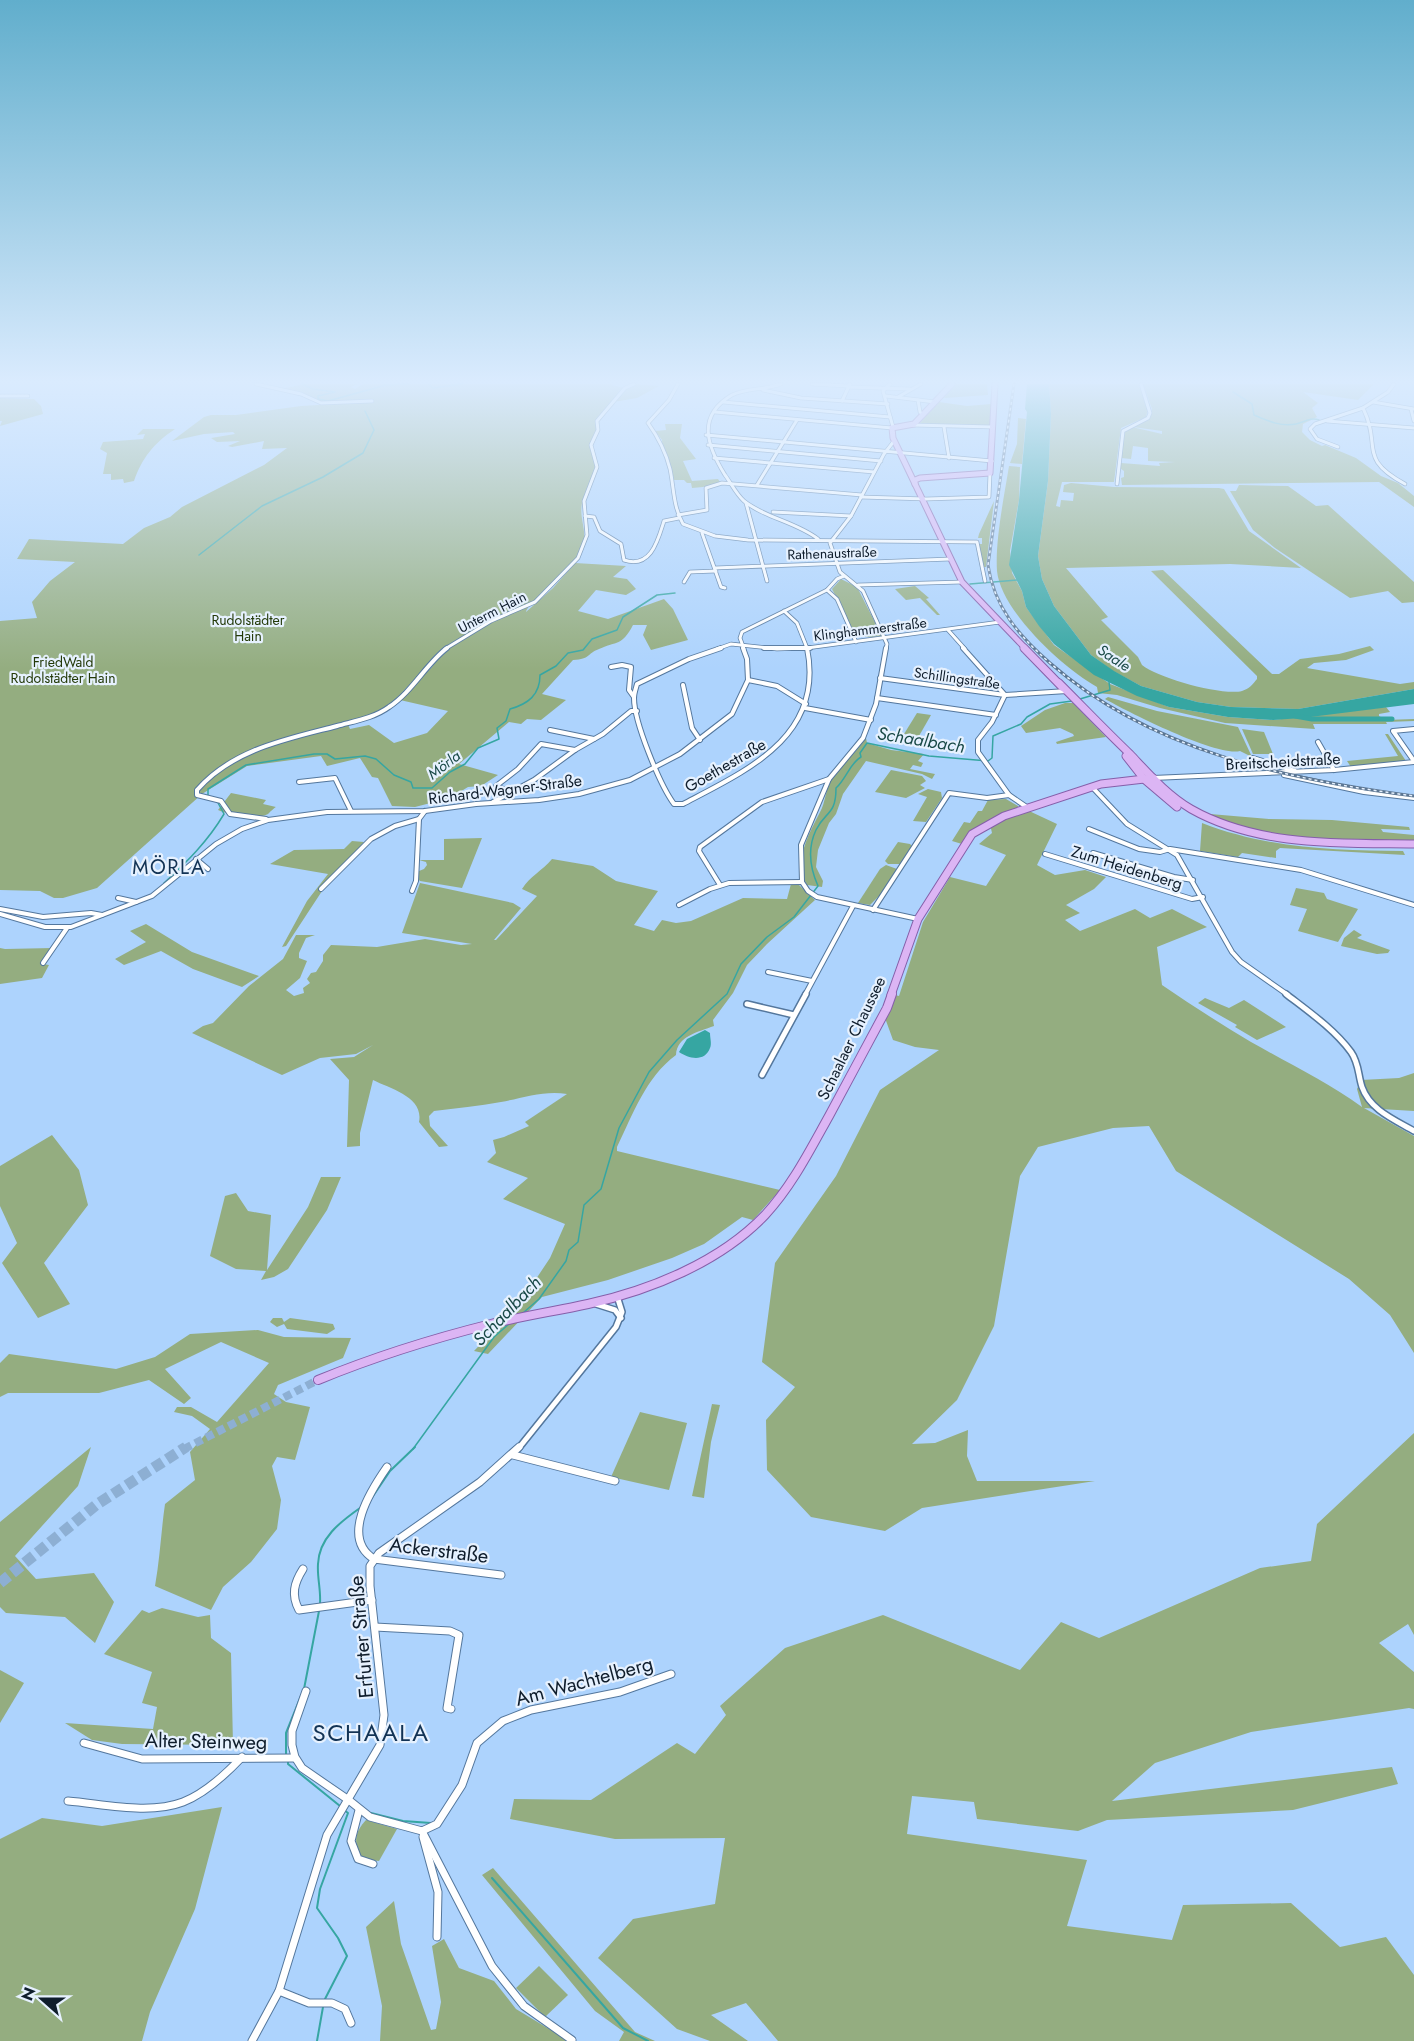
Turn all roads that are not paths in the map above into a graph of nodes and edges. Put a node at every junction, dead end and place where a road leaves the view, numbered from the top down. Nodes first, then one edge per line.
1 (592, 479) edge
2 (671, 479) edge
3 (728, 479) edge
4 (761, 479) edge
5 (870, 479) edge
6 (913, 479) edge
7 (918, 479) edge
8 (990, 479) edge
9 (1118, 479) edge
10 (1396, 479) edge
11 (730, 482) junction
12 (915, 484) junction
13 (1117, 484) dead end
14 (1405, 484) dead end
15 (757, 485) junction
16 (862, 496) junction
17 (922, 499) junction
18 (746, 503) junction
19 (767, 512) junction
20 (585, 516) junction
21 (678, 516) junction
22 (852, 516) junction
23 (702, 533) junction
24 (712, 537) junction
25 (705, 539) junction
26 (818, 539) junction
27 (756, 540) junction
28 (833, 540) junction
29 (942, 541) junction
30 (950, 559) junction
31 (836, 563) junction
32 (763, 566) junction
33 (715, 569) junction
34 (844, 576) junction
35 (767, 581) dead end
36 (985, 581) dead end
37 (684, 582) dead end
38 (962, 582) junction
39 (858, 585) junction
40 (725, 588) dead end
41 (827, 590) junction
42 (784, 611) junction
43 (1000, 622) junction
44 (948, 630) junction
45 (741, 634) junction
46 (885, 638) junction
47 (856, 642) junction
48 (742, 644) junction
49 (728, 645) junction
50 (807, 648) junction
51 (611, 667) dead end
52 (880, 678) junction
53 (748, 680) junction
54 (684, 686) dead end
55 (1067, 691) junction
56 (1005, 695) junction
57 (634, 697) junction
58 (877, 698) junction
59 (805, 706) junction
60 (637, 711) junction
61 (996, 715) junction
62 (871, 720) junction
63 (1414, 729) edge
64 (550, 730) dead end
65 (595, 739) junction
66 (700, 740) junction
67 (1318, 742) dead end
68 (1119, 745) junction
69 (575, 750) junction
70 (1253, 758) dead end
71 (1414, 762) edge
72 (656, 768) junction
73 (1334, 770) junction
74 (1300, 772) junction
75 (1278, 774) junction
76 (1153, 778) junction
77 (829, 779) junction
78 (1144, 779) junction
79 (299, 782) dead end
80 (1092, 787) junction
81 (512, 793) junction
82 (1010, 795) junction
83 (1414, 798) edge
84 (491, 803) junction
85 (1028, 808) junction
86 (351, 811) junction
87 (425, 811) junction
88 (419, 819) junction
89 (268, 820) junction
90 (1089, 829) dead end
91 (1414, 846) edge
92 (1170, 849) junction
93 (1094, 853) dead end
94 (1045, 854) dead end
95 (196, 860) junction
96 (208, 868) dead end
97 (1193, 879) junction
98 (802, 882) junction
99 (720, 885) junction
100 (321, 889) dead end
101 (412, 891) dead end
102 (1203, 897) junction
103 (118, 898) dead end
104 (137, 902) junction
105 (679, 905) dead end
106 (1414, 905) edge
107 (853, 906) junction
108 (0, 909) edge
109 (873, 910) junction
110 (24, 913) junction
111 (82, 913) junction
112 (0, 914) edge
113 (102, 915) junction
114 (918, 919) junction
115 (19, 920) junction
116 (83, 922) junction
117 (67, 928) junction
118 (43, 963) dead end
119 (768, 972) dead end
120 (812, 981) junction
121 (747, 1004) dead end
122 (794, 1014) junction
123 (762, 1075) dead end
124 (1414, 1131) edge
125 (617, 1296) junction
126 (591, 1303) junction
127 (621, 1318) junction
128 (318, 1380) tunnel mouth
129 (513, 1455) junction
130 (387, 1467) dead end
131 (615, 1480) dead end
132 (374, 1559) junction
133 (303, 1569) dead end
134 (501, 1575) dead end
135 (372, 1600) junction
136 (375, 1627) junction
137 (671, 1674) dead end
138 (306, 1691) dead end
139 (451, 1709) dead end
140 (84, 1743) dead end
141 (242, 1757) junction
142 (292, 1758) junction
143 (68, 1801) dead end
144 (345, 1801) junction
145 (359, 1810) junction
146 (422, 1831) junction
147 (373, 1864) dead end
148 (437, 1937) dead end
149 (279, 1991) junction
150 (351, 2023) dead end
151 (572, 2040) edge
152 (252, 2041) edge

1 - 20 street, Unterm Hain
2 - 21 street
3 - 11 street
4 - 15 street
5 - 16 street
6 - 12 main road
7 - 12 main road
8 - 17 street
9 - 13 street
10 - 14 street
11 - 15 street
11 - 18 street
11 - 21 street
12 - 17 main road
15 - 16 street
16 - 17 street
16 - 22 street
17 - 29 main road
18 - 19 street
18 - 27 street
19 - 22 street
19 - 26 street
20 - 21 street
20 - 89 street, Unterm Hain
21 - 23 street
22 - 28 street
23 - 24 street
23 - 25 street
24 - 25 street
24 - 27 street
25 - 33 street
26 - 27 street
26 - 28 street
27 - 32 street
28 - 29 street
28 - 31 street
29 - 30 main road
29 - 36 street
30 - 31 street, Rathenaustraße
30 - 38 main road
31 - 32 street, Rathenaustraße
31 - 34 street
32 - 33 street, Rathenaustraße
32 - 35 street
33 - 37 street, Rathenaustraße
33 - 40 street
34 - 39 street
34 - 41 street
38 - 39 street
38 - 43 main road
39 - 46 street
41 - 42 street
41 - 47 street
42 - 45 street
42 - 50 street, Goethestraße
43 - 44 street, Klinghammerstraße
43 - 55 main road
44 - 46 street, Klinghammerstraße
44 - 56 street
45 - 48 street
45 - 49 street
46 - 47 street, Klinghammerstraße
46 - 52 street
47 - 50 street, Klinghammerstraße
48 - 49 street, Klinghammerstraße
48 - 50 street, Klinghammerstraße
48 - 53 street
49 - 57 street
50 - 59 street, Goethestraße
51 - 57 street
52 - 56 street, Schillingstraße
52 - 58 street
53 - 59 street
53 - 66 street, Richard-Wagner-Straße
54 - 66 street
55 - 56 street, Schillingstraße
55 - 68 main road
56 - 61 street
57 - 60 street
58 - 61 street
58 - 62 street
59 - 62 street
59 - 72 street, Goethestraße
60 - 65 street
60 - 72 street
61 - 82 street
62 - 77 street
63 - 71 street
64 - 65 street
65 - 69 street
66 - 72 street, Richard-Wagner-Straße
67 - 73 street
68 - 76 main road
68 - 78 main road
69 - 81 street
69 - 81 street
70 - 74 street
71 - 73 street, Breitscheidstraße
72 - 84 street, Richard-Wagner-Straße
73 - 74 street, Breitscheidstraße
74 - 75 street, Breitscheidstraße
75 - 76 street, Breitscheidstraße
75 - 83 street
76 - 78 main road, Schaalaer Chaussee
76 - 91 main road
77 - 98 street
77 - 99 street
78 - 80 main road, Schaalaer Chaussee
78 - 91 main road
79 - 86 street
80 - 85 main road, Schaalaer Chaussee
80 - 92 street
81 - 84 street
82 - 85 street
82 - 109 street
84 - 87 street, Richard-Wagner-Straße
85 - 114 main road, Schaalaer Chaussee
86 - 87 street, Richard-Wagner-Straße
86 - 89 street
87 - 88 street
88 - 100 street
88 - 101 street
89 - 95 street
90 - 92 street, Zum Heidenberg
92 - 97 street
92 - 106 street
93 - 97 street, Zum Heidenberg
94 - 102 street, Zum Heidenberg
95 - 96 street
95 - 104 street
97 - 102 street
98 - 99 street
98 - 107 street
99 - 105 street
102 - 124 street
103 - 104 street
104 - 113 street
107 - 109 street
107 - 120 street
108 - 110 street
109 - 114 street
110 - 111 street
110 - 115 street
111 - 113 street
111 - 116 street
112 - 115 street
113 - 116 street
114 - 125 main road, Schaalaer Chaussee
115 - 117 street
116 - 117 street
117 - 118 street
119 - 120 street
120 - 122 street
121 - 122 street
122 - 123 street
125 - 126 main road, Schaalaer Chaussee
125 - 127 street
126 - 127 street
126 - 128 main road, Schaalaer Chaussee
127 - 129 street, Erfurter Straße
129 - 131 street
129 - 132 street, Erfurter Straße
130 - 132 street
132 - 134 street, Ackerstraße
132 - 135 street, Erfurter Straße
133 - 135 street
135 - 136 street, Erfurter Straße
136 - 139 street
136 - 144 street, Erfurter Straße
137 - 146 street, Am Wachtelberg
138 - 142 street
140 - 141 street, Alter Steinweg
141 - 142 street, Alter Steinweg
141 - 143 street
142 - 144 street
144 - 145 street
144 - 149 street, Erfurter Straße
145 - 146 street
145 - 147 street
146 - 148 street
146 - 151 street
149 - 150 street
149 - 152 street, Erfurter Straße

